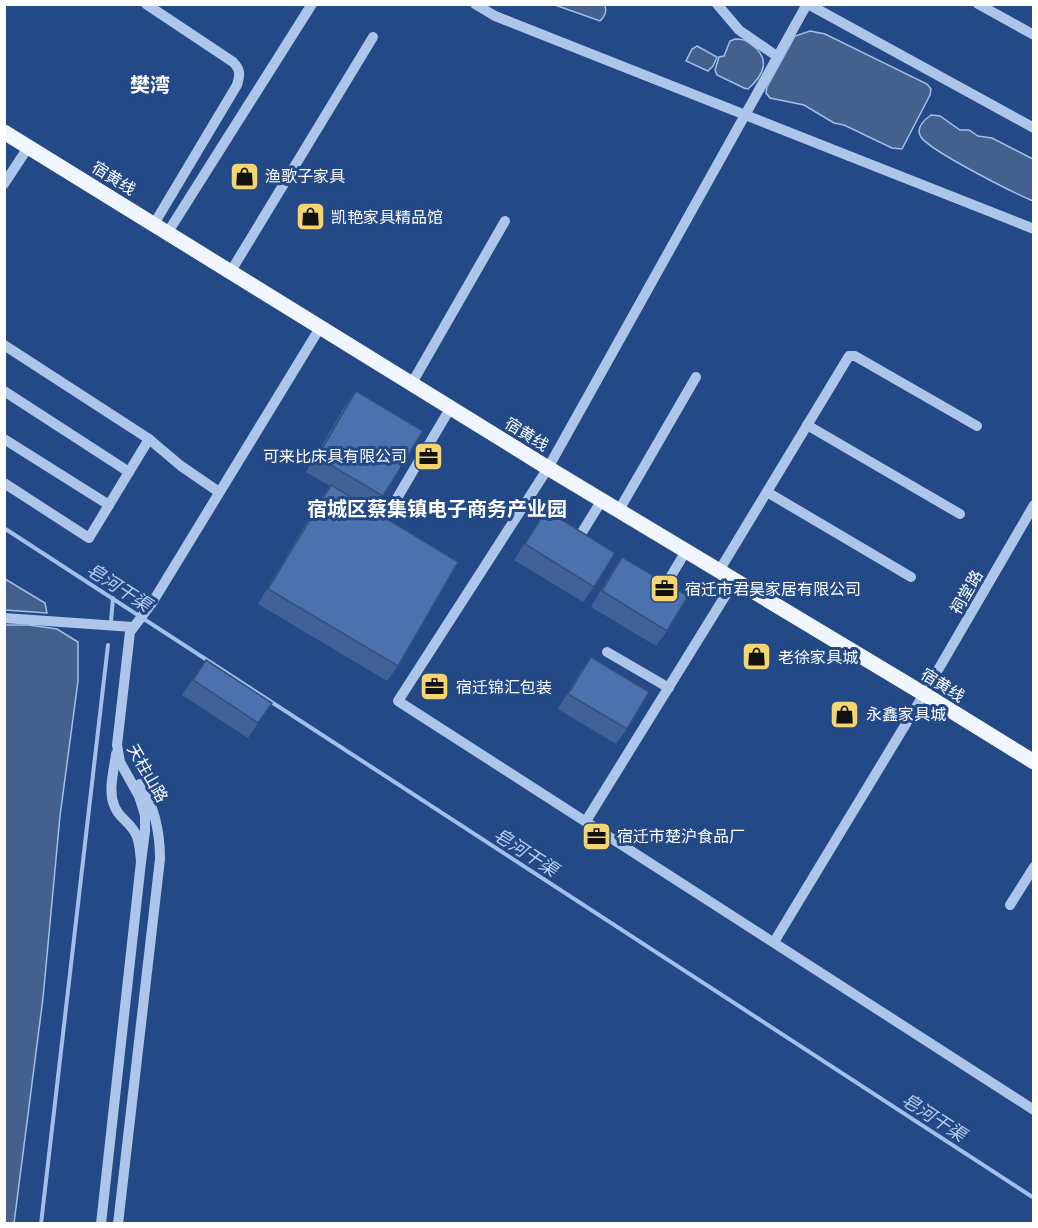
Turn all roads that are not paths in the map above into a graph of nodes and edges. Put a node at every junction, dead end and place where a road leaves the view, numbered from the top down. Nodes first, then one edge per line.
1 (146, 4) edge
2 (312, 4) edge
3 (475, 4) edge
4 (717, 4) edge
5 (807, 4) edge
6 (978, 4) edge
7 (1034, 35) edge
8 (373, 37) dead end
9 (778, 57) junction
10 (746, 115) junction
11 (1034, 128) edge
12 (4, 132) edge
13 (28, 146) junction
14 (4, 184) edge
15 (505, 220) dead end
16 (154, 224) junction
17 (1034, 229) edge
18 (168, 232) junction
19 (231, 271) junction
20 (321, 326) junction
21 (4, 345) edge
22 (696, 377) dead end
23 (412, 383) junction
24 (4, 391) edge
25 (451, 407) junction
26 (807, 425) junction
27 (977, 426) dead end
28 (4, 439) edge
29 (149, 439) junction
30 (548, 468) junction
31 (129, 472) junction
32 (4, 483) edge
33 (219, 492) junction
34 (767, 492) junction
35 (602, 500) junction
36 (109, 504) junction
37 (1034, 505) edge
38 (619, 510) junction
39 (960, 514) dead end
40 (384, 520) edge
41 (581, 534) edge
42 (686, 551) junction
43 (719, 571) junction
44 (911, 577) dead end
45 (735, 580) junction
46 (668, 581) edge
47 (4, 618) edge
48 (134, 625) junction
49 (608, 652) dead end
50 (669, 688) junction
51 (924, 694) junction
52 (117, 745) junction
53 (1034, 762) edge
54 (586, 821) junction
55 (141, 862) junction
56 (1034, 867) edge
57 (1010, 905) dead end
58 (774, 942) junction
59 (1034, 1110) edge
60 (101, 1224) edge
61 (118, 1224) edge

1 - 16 street
2 - 18 street
3 - 10 street
4 - 9 street
5 - 9 street
5 - 11 street
6 - 7 street
8 - 19 street
9 - 10 street
10 - 17 street
10 - 30 street
12 - 13 main road, 宿黄线
13 - 14 street
13 - 16 main road, 宿黄线
15 - 23 street
16 - 18 main road, 宿黄线
18 - 19 main road, 宿黄线
19 - 20 main road, 宿黄线
20 - 23 main road, 宿黄线
20 - 33 street
21 - 29 street
22 - 38 street
23 - 25 main road, 宿黄线
24 - 31 street
25 - 30 main road, 宿黄线
25 - 40 street
26 - 27 street
26 - 34 street
26 - 39 street
28 - 36 street
29 - 31 street
29 - 33 street
30 - 35 main road, 宿黄线
30 - 54 street
31 - 36 street
32 - 36 street
33 - 48 street
34 - 43 street
34 - 44 street
35 - 38 main road, 宿黄线
35 - 41 street
37 - 51 street, 祠堂路
38 - 42 main road, 宿黄线
42 - 43 main road, 宿黄线
42 - 46 street
43 - 45 main road, 宿黄线
45 - 50 street
45 - 51 main road, 宿黄线
47 - 48 street
48 - 52 street
49 - 50 street
50 - 54 street
51 - 53 main road, 宿黄线
51 - 58 street, 祠堂路
52 - 55 street
52 - 55 street, 天柱山路
52 - 61 street, 天柱山路
54 - 58 street
55 - 60 street, 天柱山路
56 - 57 street
58 - 59 street

